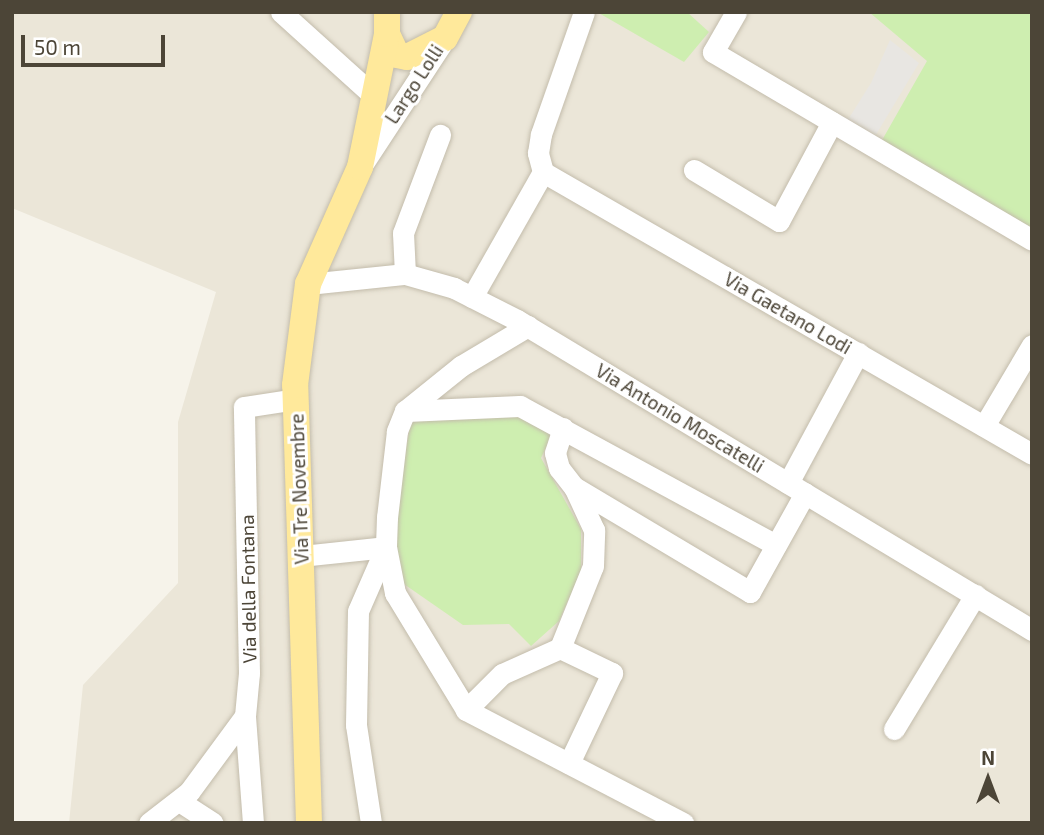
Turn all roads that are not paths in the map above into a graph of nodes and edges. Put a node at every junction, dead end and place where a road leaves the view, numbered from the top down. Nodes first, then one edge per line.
1 (281, 12) edge
2 (459, 12) edge
3 (584, 12) edge
4 (736, 12) edge
5 (387, 23) edge
6 (445, 38) junction
7 (374, 97) junction
8 (832, 122) junction
9 (440, 135) dead end
10 (360, 167) junction
11 (694, 170) dead end
12 (543, 172) junction
13 (1032, 240) edge
14 (405, 274) junction
15 (308, 284) junction
16 (472, 297) junction
17 (528, 327) junction
18 (1032, 345) edge
19 (858, 353) junction
20 (296, 399) junction
21 (405, 411) junction
22 (984, 426) junction
23 (563, 428) junction
24 (1032, 454) edge
25 (574, 487) junction
26 (796, 488) junction
27 (776, 545) junction
28 (386, 547) junction
29 (301, 556) junction
30 (975, 596) junction
31 (1032, 630) edge
32 (560, 648) junction
33 (466, 710) junction
34 (245, 716) junction
35 (894, 729) dead end
36 (569, 763) junction
37 (178, 801) junction
38 (149, 823) edge
39 (213, 823) edge
40 (253, 823) edge
41 (309, 823) edge
42 (371, 823) edge
43 (683, 823) edge

1 - 7 street
2 - 6 main road
3 - 12 street
4 - 8 street
5 - 6 main road, Largo Lolli
5 - 7 main road, Largo Lolli
6 - 10 street, Largo Lolli
7 - 10 main road, Largo Lolli
8 - 11 street
8 - 13 street
9 - 14 street
10 - 15 main road, Via Tre Novembre
12 - 16 street
12 - 19 street, Via Gaetano Lodi
14 - 15 street, Via Antonio Moscatelli
14 - 16 street, Via Antonio Moscatelli
15 - 20 main road, Via Tre Novembre
16 - 17 street, Via Antonio Moscatelli
17 - 21 street
17 - 26 street, Via Antonio Moscatelli
18 - 22 street
19 - 22 street, Via Gaetano Lodi
19 - 26 street
20 - 29 main road, Via Tre Novembre
20 - 34 street, Via della Fontana
21 - 23 street
21 - 28 street
22 - 24 street, Via Gaetano Lodi
23 - 25 street
23 - 27 street
25 - 27 street
25 - 32 street
26 - 27 street
26 - 30 street, Via Antonio Moscatelli
28 - 29 street
28 - 33 street
28 - 42 street
29 - 41 main road, Via Tre Novembre
30 - 31 street, Via Antonio Moscatelli
30 - 35 street
32 - 33 street
32 - 36 street
33 - 36 street
34 - 37 street
34 - 40 street, Via della Fontana
36 - 43 street
37 - 38 street
37 - 39 street

